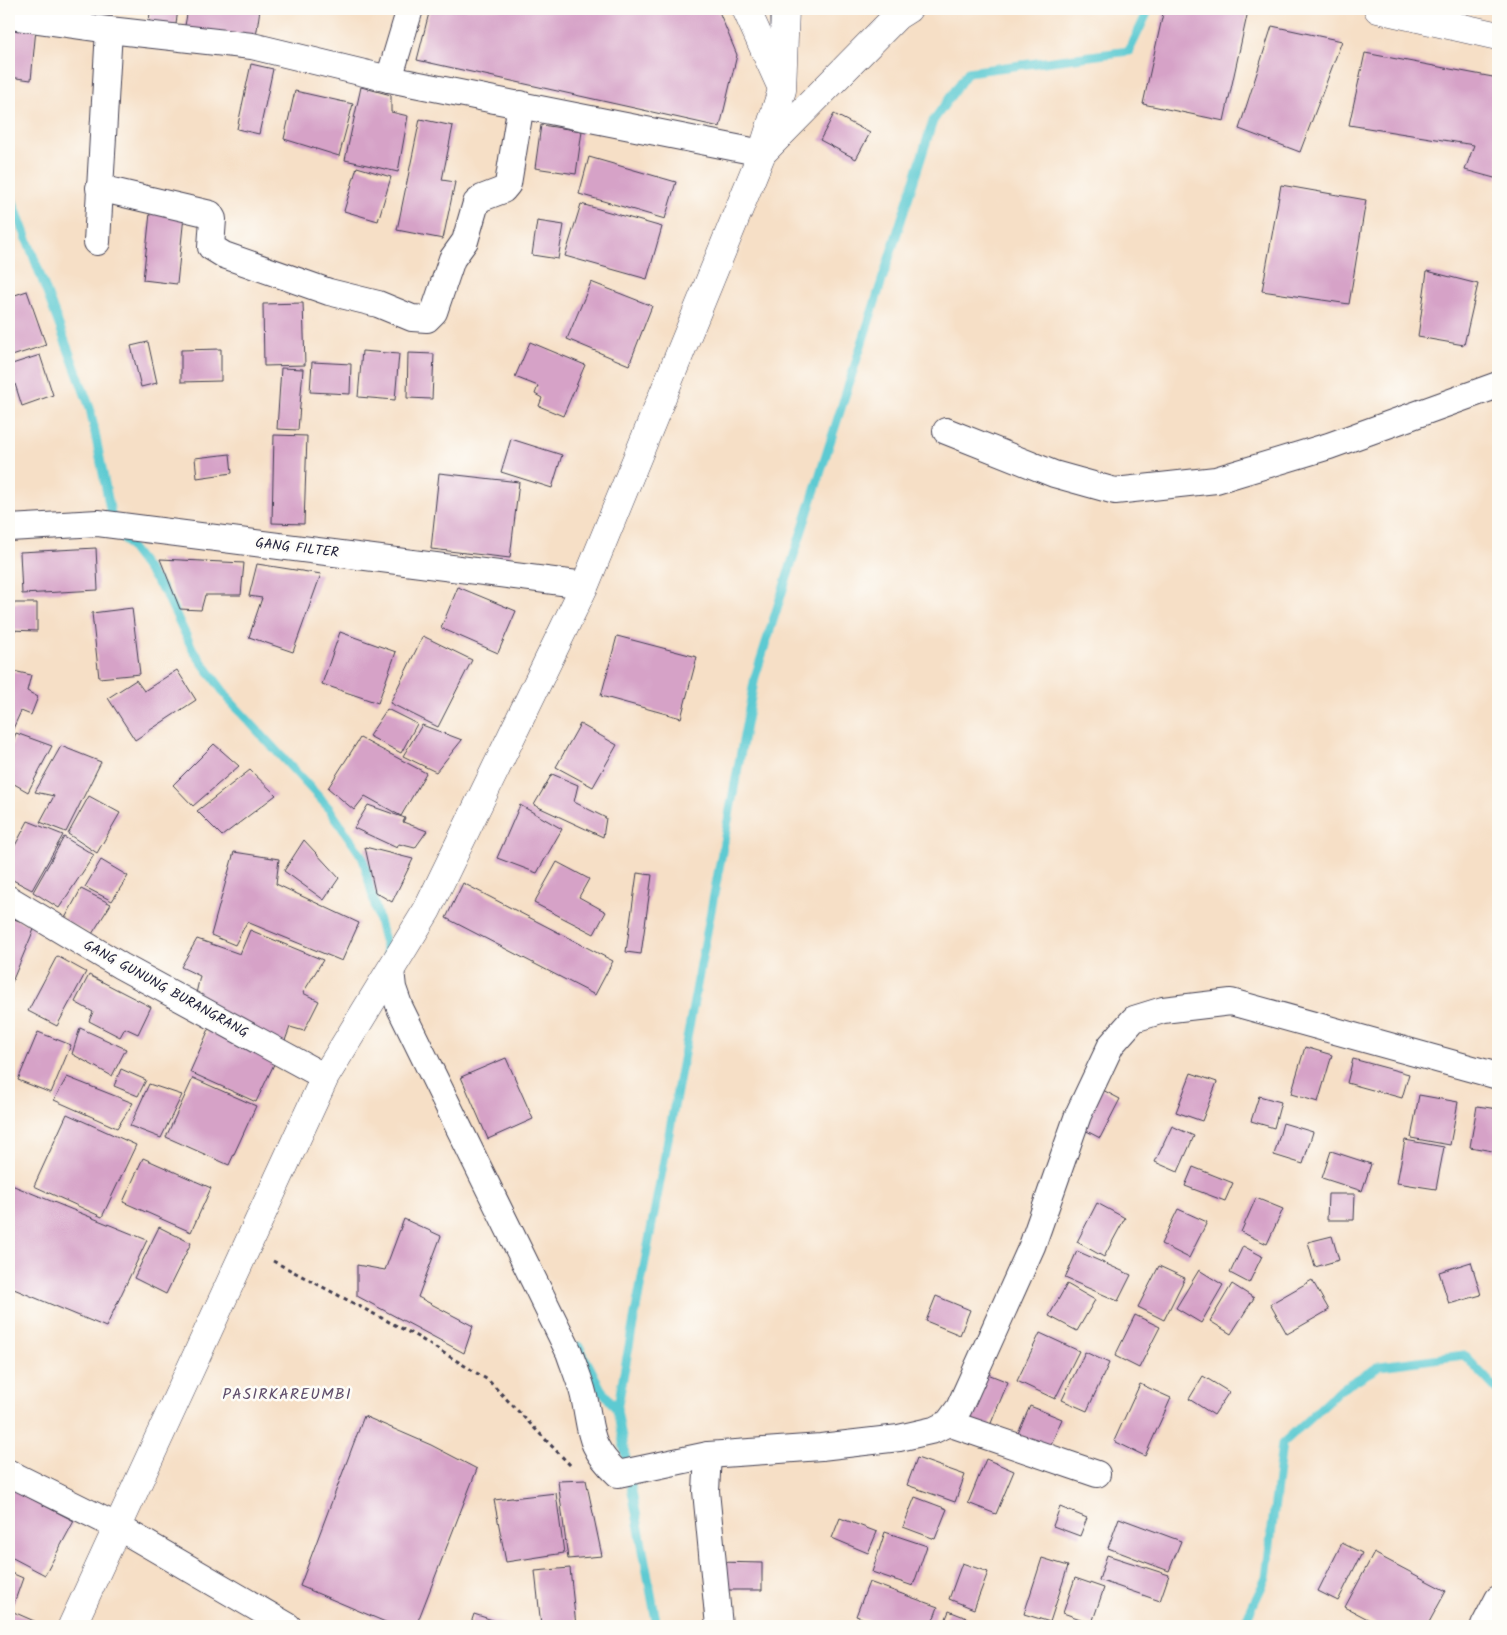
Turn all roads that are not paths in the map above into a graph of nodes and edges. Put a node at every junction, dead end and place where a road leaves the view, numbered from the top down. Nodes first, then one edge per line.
1 (410, 9) edge
2 (746, 9) edge
3 (785, 9) edge
4 (908, 9) edge
5 (1378, 9) edge
6 (9, 16) edge
7 (109, 30) junction
8 (1498, 36) edge
9 (389, 79) junction
10 (782, 90) junction
11 (521, 104) junction
12 (762, 153) junction
13 (99, 188) junction
14 (98, 242) dead end
15 (1498, 385) edge
16 (946, 431) dead end
17 (9, 528) edge
18 (585, 584) junction
19 (9, 899) edge
20 (391, 970) junction
21 (1498, 1076) edge
22 (325, 1077) junction
23 (948, 1423) junction
24 (700, 1457) junction
25 (9, 1473) edge
26 (1097, 1474) dead end
27 (118, 1527) junction
28 (1498, 1599) edge
29 (72, 1626) edge
30 (288, 1626) edge
31 (719, 1626) edge
32 (1484, 1626) edge

1 - 9 street
2 - 10 main road
3 - 10 main road
4 - 12 main road
5 - 8 main road
6 - 7 street
7 - 9 street
7 - 13 street
9 - 11 street
10 - 12 main road
11 - 12 street
11 - 13 street
12 - 18 main road
13 - 14 street
15 - 16 street
17 - 18 street, GANG FILTER
18 - 20 main road
19 - 22 street, GANG GUNUNG BURANGRANG
20 - 22 main road
20 - 24 street
21 - 23 street
22 - 27 main road
23 - 24 street
23 - 26 street
24 - 31 street
25 - 27 street
27 - 29 main road
27 - 30 street
28 - 32 street

